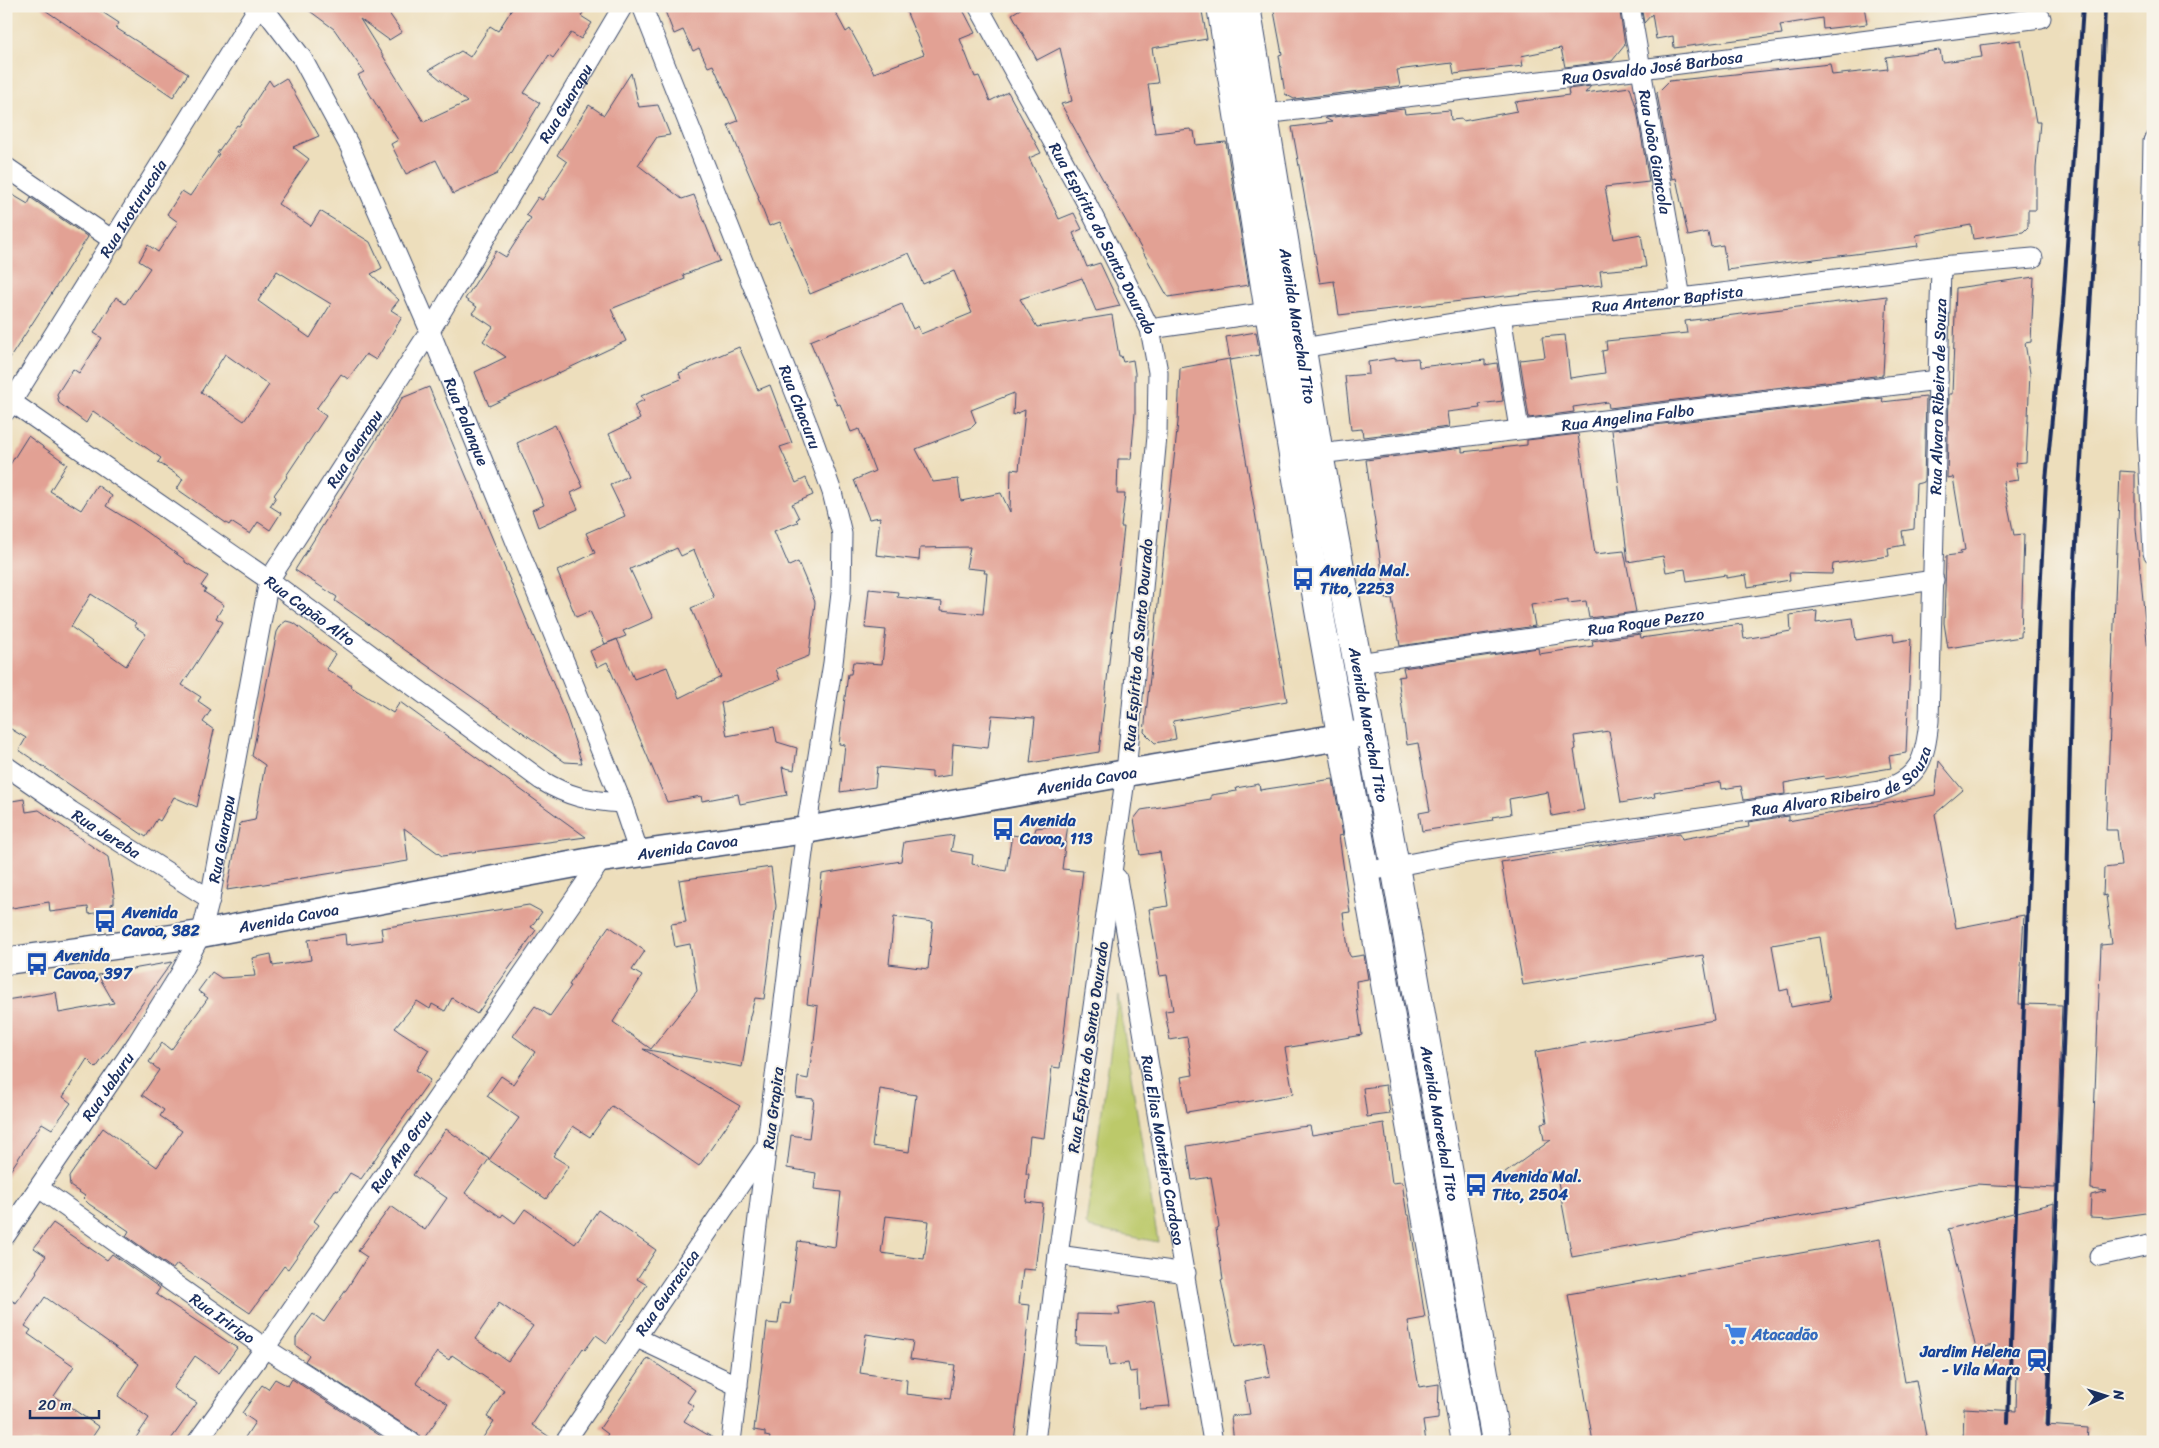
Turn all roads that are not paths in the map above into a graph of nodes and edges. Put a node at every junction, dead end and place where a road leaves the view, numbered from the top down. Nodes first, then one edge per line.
1 (260, 6) edge
2 (622, 6) edge
3 (642, 6) edge
4 (978, 6) edge
5 (1221, 6) edge
6 (1246, 6) edge
7 (1630, 6) edge
8 (2041, 18) dead end
9 (1641, 69) junction
10 (1264, 114) junction
11 (2153, 141) edge
12 (6, 167) edge
13 (2152, 218) edge
14 (114, 241) junction
15 (2033, 258) dead end
16 (1941, 266) junction
17 (1681, 298) junction
18 (1269, 312) junction
19 (1501, 316) junction
20 (1150, 329) junction
21 (430, 331) junction
22 (2151, 332) edge
23 (1302, 348) junction
24 (1938, 380) junction
25 (8, 404) edge
26 (1519, 429) junction
27 (1319, 454) junction
28 (2153, 553) edge
29 (269, 580) junction
30 (1934, 580) junction
31 (1358, 663) junction
32 (1370, 732) junction
33 (1342, 737) junction
34 (6, 766) edge
35 (1126, 773) junction
36 (622, 803) junction
37 (806, 830) junction
38 (639, 854) junction
39 (602, 859) junction
40 (1114, 859) junction
41 (1395, 866) junction
42 (1365, 872) junction
43 (210, 899) junction
44 (201, 934) junction
45 (6, 962) edge
46 (769, 1142) junction
47 (38, 1188) junction
48 (6, 1235) edge
49 (2153, 1244) edge
50 (1058, 1255) junction
51 (2099, 1256) dead end
52 (1186, 1273) junction
53 (635, 1337) junction
54 (265, 1348) junction
55 (738, 1386) junction
56 (197, 1442) edge
57 (411, 1442) edge
58 (565, 1442) edge
59 (731, 1442) edge
60 (1035, 1442) edge
61 (1213, 1442) edge
62 (1466, 1442) edge
63 (1496, 1442) edge

1 - 14 street, Rua Ivoturucaia
1 - 21 street, Rua Palanque
2 - 21 street, Rua Guarapu
3 - 37 street, Rua Chacuru
4 - 20 street, Rua Espírito do Santo Dourado
5 - 18 main road, Avenida Marechal Tito
6 - 10 main road, Avenida Marechal Tito
7 - 9 street, Rua João Giancola
8 - 9 street, Rua Osvaldo José Barbosa
9 - 10 street, Rua Osvaldo José Barbosa
9 - 17 street, Rua João Giancola
10 - 23 main road, Avenida Marechal Tito
11 - 13 street
12 - 14 street
13 - 22 street
14 - 25 street, Rua Ivoturucaia
15 - 16 street, Rua Antenor Baptista
16 - 17 street, Rua Antenor Baptista
16 - 24 street, Rua Alvaro Ribeiro de Souza
17 - 19 street, Rua Antenor Baptista
18 - 20 street
18 - 33 main road, Avenida Marechal Tito
19 - 23 street, Rua Antenor Baptista
19 - 26 street
20 - 35 street, Rua Espírito do Santo Dourado
21 - 29 street, Rua Guarapu
21 - 36 street, Rua Palanque
22 - 28 street
23 - 27 main road, Avenida Marechal Tito
24 - 26 street, Rua Angelina Falbo
24 - 30 street, Rua Alvaro Ribeiro de Souza
25 - 29 street, Rua Capão Alto
26 - 27 street, Rua Angelina Falbo
27 - 31 main road, Avenida Marechal Tito
29 - 36 street, Rua Capão Alto
29 - 43 street, Rua Guarapu
30 - 31 street, Rua Roque Pezzo
30 - 41 street, Rua Alvaro Ribeiro de Souza
31 - 32 main road, Avenida Marechal Tito
32 - 33 street, Avenida Cavoa
32 - 41 main road, Avenida Marechal Tito
33 - 35 street, Avenida Cavoa
33 - 42 main road, Avenida Marechal Tito
34 - 43 street, Rua Jereba
35 - 37 street, Avenida Cavoa
35 - 40 street, Rua Espírito do Santo Dourado
36 - 38 street, Rua Palanque
37 - 38 street, Avenida Cavoa
37 - 46 street, Rua Grapira
38 - 39 street, Avenida Cavoa
39 - 44 street, Avenida Cavoa
39 - 54 street, Rua Ana Grou
40 - 50 street, Rua Espírito do Santo Dourado
40 - 52 street, Rua Elias Monteiro Cardoso
41 - 42 street, Rua Alvaro Ribeiro de Souza
41 - 63 main road, Avenida Marechal Tito
42 - 62 main road, Avenida Marechal Tito
43 - 44 street, Rua Guarapu
44 - 45 street, Avenida Cavoa
44 - 47 street, Rua Jaburu
46 - 53 street, Rua Guaracica
46 - 55 street, Rua Grapira
47 - 48 street, Rua Jaburu
47 - 54 street, Rua Iririgo
49 - 51 street
50 - 52 street
50 - 60 street, Rua Espírito do Santo Dourado
52 - 61 street, Rua Elias Monteiro Cardoso
53 - 55 street
53 - 58 street, Rua Guaracica
54 - 56 street, Rua Ana Grou
54 - 57 street, Rua Iririgo
55 - 59 street, Rua Grapira

